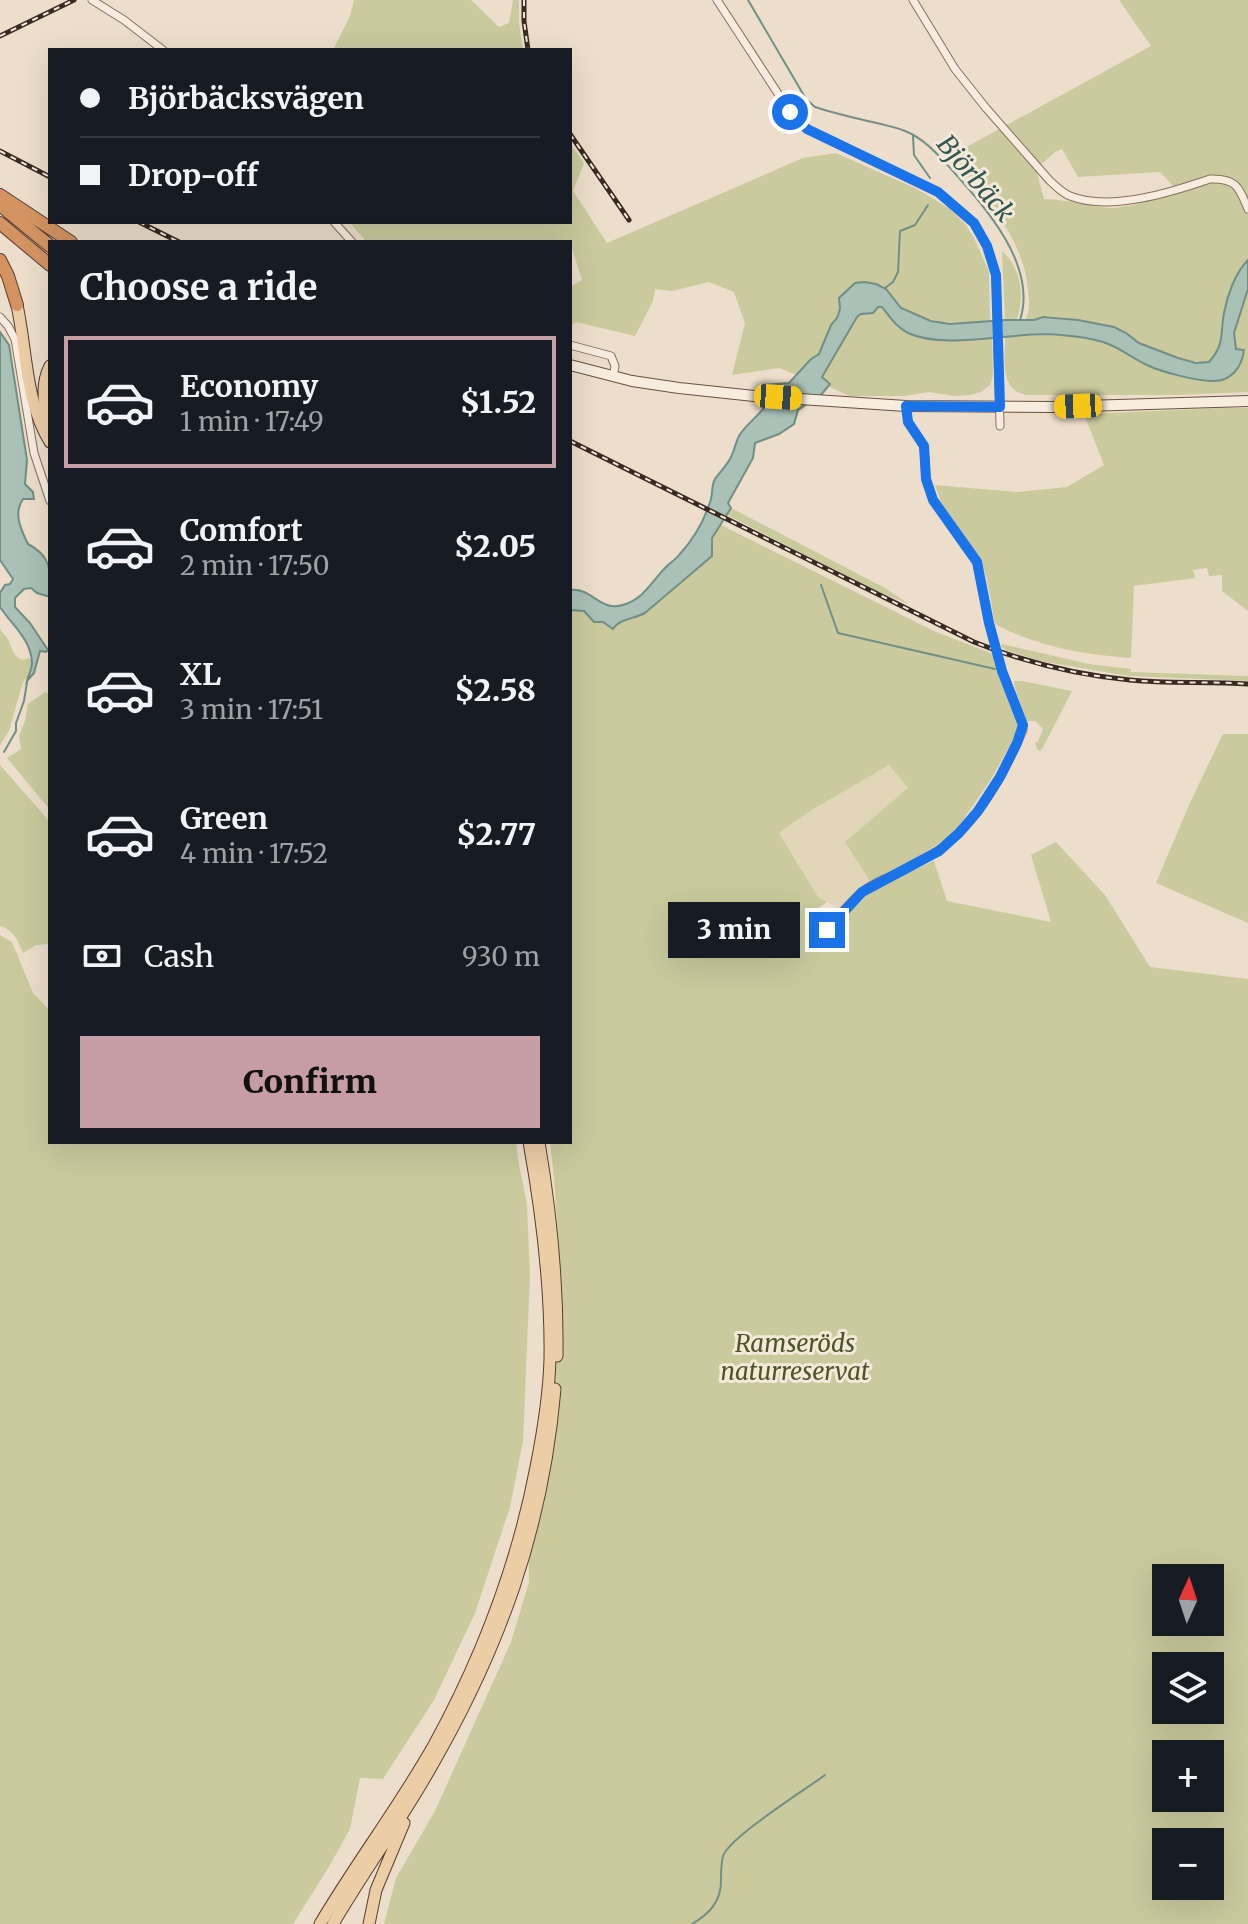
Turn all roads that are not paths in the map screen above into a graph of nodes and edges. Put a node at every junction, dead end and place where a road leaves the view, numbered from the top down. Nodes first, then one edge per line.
1 (92, 0) edge
2 (717, 0) edge
3 (913, 0) edge
4 (160, 48) edge
5 (0, 195) edge
6 (0, 205) edge
7 (1248, 209) edge
8 (0, 223) edge
9 (336, 224) edge
10 (68, 240) edge
11 (350, 240) edge
12 (48, 244) edge
13 (0, 260) edge
14 (48, 263) edge
15 (17, 305) joint
16 (0, 317) edge
17 (572, 346) edge
18 (572, 366) edge
19 (48, 372) edge
20 (613, 377) junction
21 (1248, 401) edge
22 (906, 406) junction
23 (1000, 407) junction
24 (48, 412) edge
25 (1000, 426) dead end
26 (48, 438) edge
27 (48, 495) edge
28 (827, 930) dead end
29 (529, 1144) edge
30 (539, 1144) edge
31 (430, 1769) junction
32 (320, 1924) edge
33 (333, 1924) edge
34 (369, 1924) edge

1 - 4 street
2 - 23 street
3 - 7 street
5 - 10 highway
6 - 12 highway
8 - 14 highway
9 - 11 street
13 - 15 highway
15 - 26 main road
16 - 27 street
17 - 20 street
18 - 20 street
19 - 24 main road
20 - 22 street
21 - 23 street
22 - 23 street
22 - 28 street
23 - 25 street
29 - 32 main road
30 - 31 main road
31 - 33 main road
31 - 34 main road

